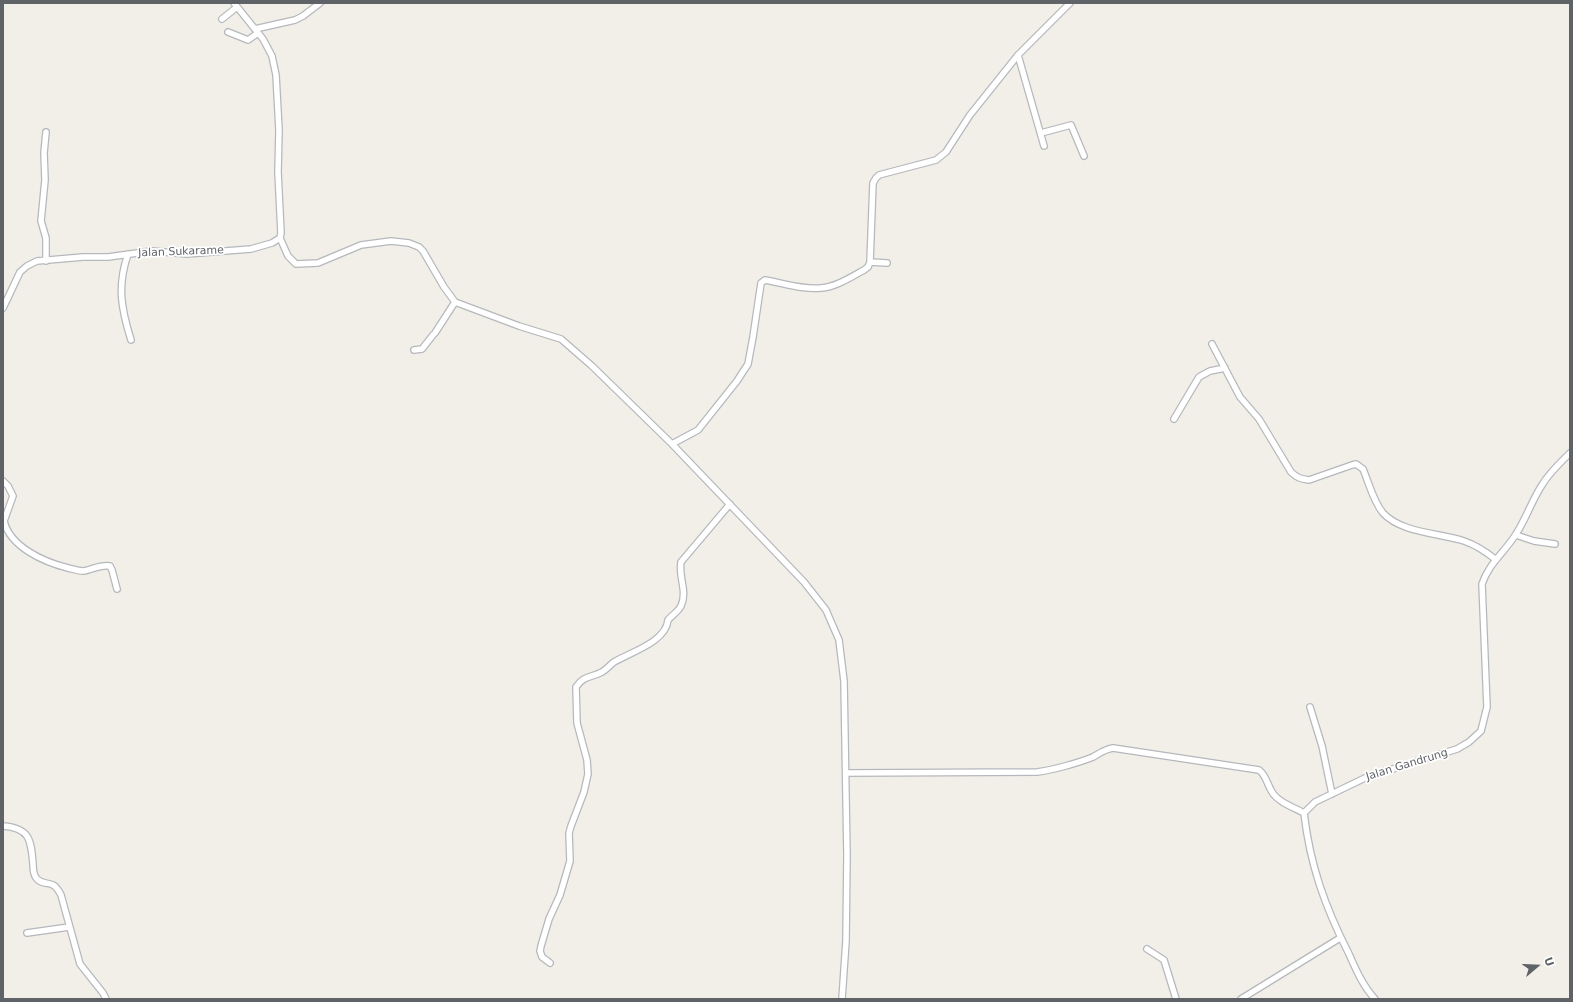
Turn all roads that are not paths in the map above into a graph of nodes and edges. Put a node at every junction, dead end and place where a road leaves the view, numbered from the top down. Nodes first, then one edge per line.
1 (320, 3) edge
2 (1070, 3) edge
3 (236, 5) edge
4 (222, 19) dead end
5 (256, 31) junction
6 (228, 32) dead end
7 (1018, 55) junction
8 (46, 132) dead end
9 (1041, 133) junction
10 (1044, 146) dead end
11 (1084, 156) dead end
12 (280, 238) junction
13 (128, 254) junction
14 (46, 261) junction
15 (870, 262) junction
16 (887, 263) dead end
17 (455, 302) junction
18 (3, 308) edge
19 (131, 340) dead end
20 (1212, 344) dead end
21 (414, 350) dead end
22 (1225, 368) junction
23 (1174, 419) dead end
24 (672, 444) junction
25 (1570, 453) edge
26 (3, 480) edge
27 (730, 504) junction
28 (1516, 535) junction
29 (1555, 544) dead end
30 (1495, 559) junction
31 (117, 589) dead end
32 (1310, 707) dead end
33 (846, 773) junction
34 (1332, 794) junction
35 (1304, 812) junction
36 (3, 826) edge
37 (68, 928) junction
38 (27, 933) dead end
39 (1340, 938) junction
40 (1147, 949) dead end
41 (550, 963) dead end
42 (106, 999) edge
43 (842, 999) edge
44 (1176, 999) edge
45 (1241, 999) edge
46 (1375, 999) edge

1 - 5 street
2 - 7 street
3 - 4 street
3 - 5 street
5 - 6 street
5 - 12 street
7 - 9 street
7 - 15 street
8 - 14 street
9 - 10 street
9 - 11 street
12 - 13 street, Jalan Sukarame
12 - 17 street
13 - 14 street, Jalan Sukarame
13 - 19 street
14 - 18 street, Jalan Sukarame
15 - 16 street
15 - 24 street
17 - 21 street
17 - 24 street
20 - 22 street
22 - 23 street
22 - 30 street
24 - 27 street
25 - 28 street, Jalan Gandrung
26 - 31 street
27 - 33 street
27 - 41 street
28 - 29 street
28 - 30 street, Jalan Gandrung
30 - 34 street, Jalan Gandrung
32 - 34 street
33 - 35 street
33 - 43 street
34 - 35 street, Jalan Gandrung
35 - 39 street
36 - 37 street
37 - 38 street
37 - 42 street
39 - 45 street
39 - 46 street
40 - 44 street

